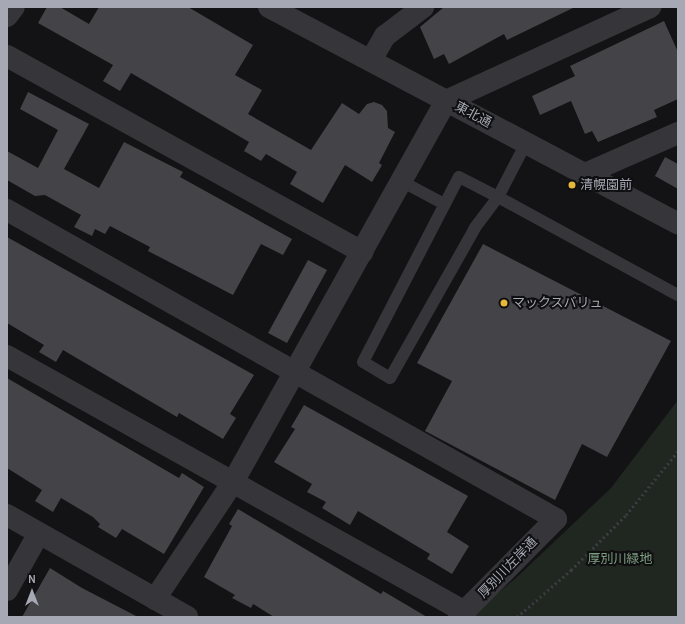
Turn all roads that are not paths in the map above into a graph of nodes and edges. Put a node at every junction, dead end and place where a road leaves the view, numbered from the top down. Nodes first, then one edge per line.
1 (14, 7) edge
2 (269, 7) edge
3 (423, 7) edge
4 (650, 7) edge
5 (7, 16) edge
6 (7, 56) edge
7 (371, 60) junction
8 (446, 101) junction
9 (678, 133) edge
10 (526, 143) junction
11 (585, 174) junction
12 (401, 181) junction
13 (498, 197) junction
14 (444, 204) junction
15 (7, 210) edge
16 (678, 224) edge
17 (362, 252) junction
18 (678, 295) edge
19 (7, 356) edge
20 (295, 373) junction
21 (233, 482) junction
22 (7, 515) edge
23 (39, 533) junction
24 (7, 590) edge
25 (155, 600) junction
26 (462, 614) edge
27 (186, 617) edge

1 - 5 street
2 - 7 street, 東北通
3 - 7 street
4 - 8 street
6 - 17 street
7 - 8 street, 東北通
8 - 10 street, 東北通
8 - 12 street
9 - 11 street
10 - 11 street, 東北通
10 - 13 lane
11 - 16 street, 東北通
12 - 14 lane
12 - 17 street
13 - 14 lane
13 - 14 lane
13 - 18 lane
15 - 20 street
17 - 20 street
19 - 21 street
20 - 21 street
20 - 26 street, 厚別川左岸通
21 - 25 street
21 - 26 street
22 - 23 street
23 - 24 street
23 - 25 street
25 - 27 street

